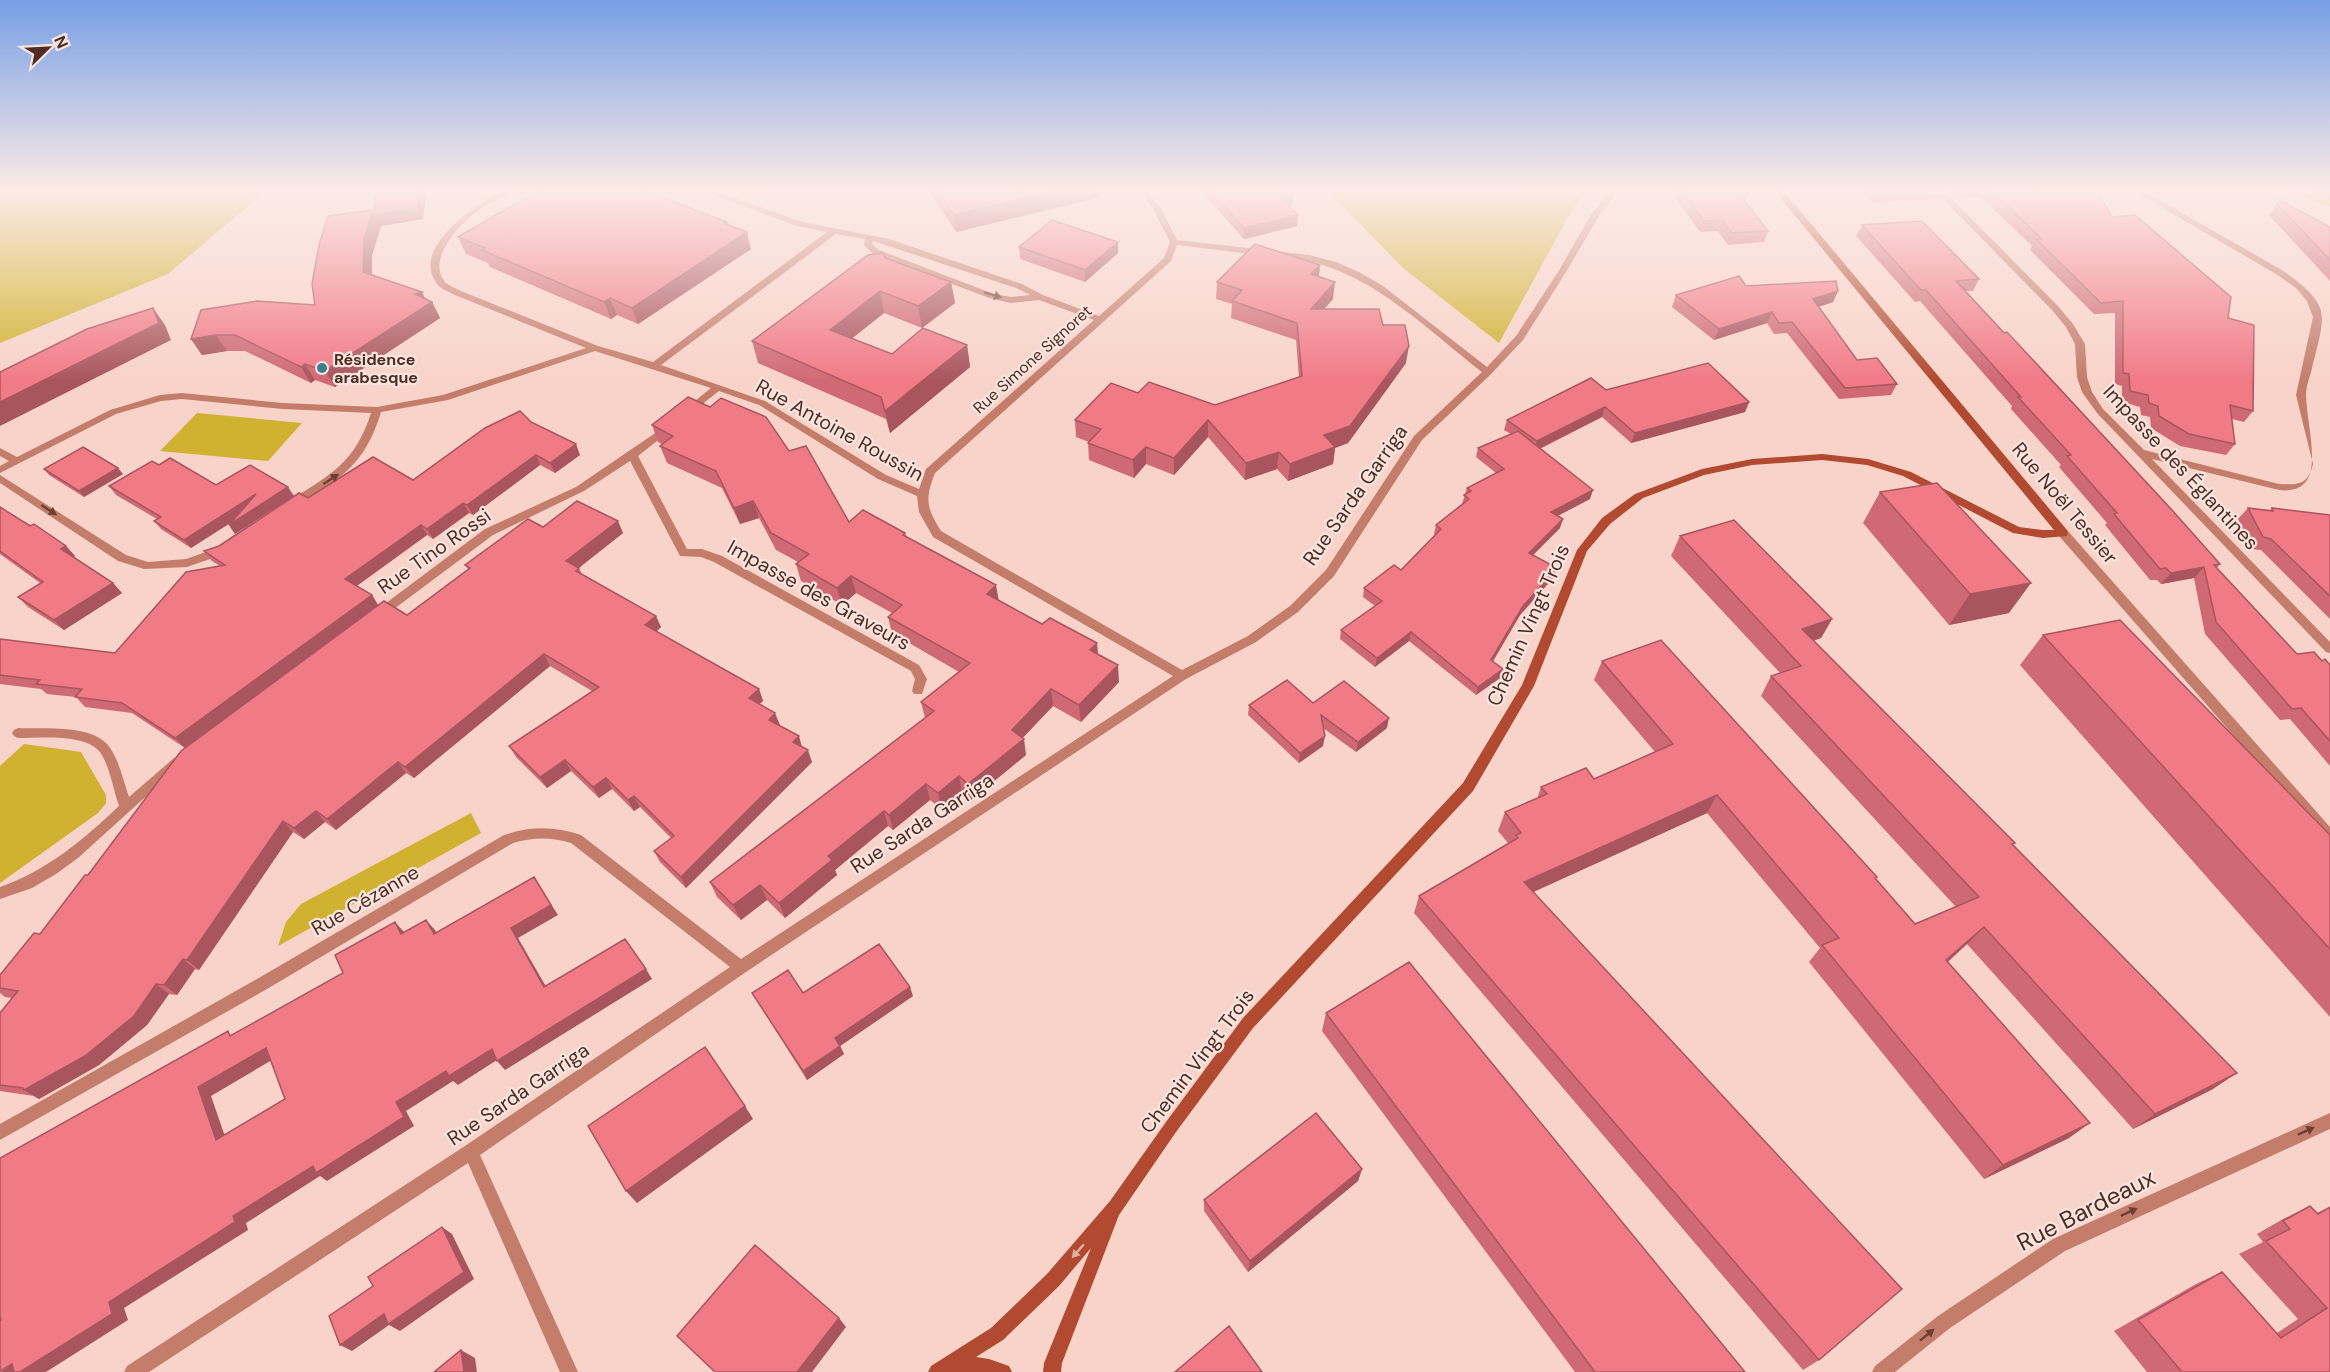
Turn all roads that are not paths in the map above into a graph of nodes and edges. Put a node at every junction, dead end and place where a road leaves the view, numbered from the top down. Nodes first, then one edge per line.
1 (437, 253) edge
2 (805, 253) edge
3 (879, 253) edge
4 (922, 253) edge
5 (1170, 253) edge
6 (1267, 253) edge
7 (1573, 253) edge
8 (1830, 253) edge
9 (2000, 253) edge
10 (2246, 253) edge
11 (1040, 297) junction
12 (1098, 319) junction
13 (595, 348) junction
14 (655, 366) junction
15 (1488, 372) junction
16 (717, 388) junction
17 (376, 411) junction
18 (0, 451) edge
19 (2142, 453) junction
20 (632, 455) junction
21 (16, 462) junction
22 (0, 470) edge
23 (0, 478) edge
24 (921, 494) junction
25 (288, 508) edge
26 (2063, 533) junction
27 (231, 545) edge
28 (367, 623) edge
29 (2330, 649) edge
30 (1182, 676) junction
31 (918, 691) dead end
32 (18, 733) dead end
33 (188, 755) edge
34 (126, 806) junction
35 (2330, 836) edge
36 (0, 893) edge
37 (741, 967) junction
38 (2330, 1121) edge
39 (0, 1132) edge
40 (471, 1152) junction
41 (1116, 1207) junction
42 (133, 1372) edge
43 (569, 1372) edge
44 (939, 1372) edge
45 (1003, 1372) edge
46 (1052, 1372) edge
47 (1881, 1372) edge

1 - 13 street, Rue Antoine Roussin
2 - 14 street
3 -> 11 street
4 - 11 street
5 - 12 street, Rue Simone Signoret
6 - 15 street
7 - 15 street, Rue Sarda Garriga
8 - 26 main road, Rue Noël Tessier
9 - 19 street, Impasse des Églantines
10 - 19 street
11 - 12 street
12 - 24 street, Rue Simone Signoret
13 - 14 street, Rue Antoine Roussin
13 - 17 street
14 - 16 street, Rue Antoine Roussin
15 - 30 street, Rue Sarda Garriga
16 - 20 street, Rue Tino Rossi
16 - 24 street, Rue Antoine Roussin
17 - 21 street
25 -> 17 street
18 - 21 street
19 - 29 street, Impasse des Églantines
20 - 28 street, Rue Tino Rossi
20 - 31 street, Impasse des Graveurs
21 - 22 street
23 -> 27 street
24 - 30 street, Rue Antoine Roussin
26 - 35 street, Rue Noël Tessier
26 - 41 main road, Chemin Vingt Trois
30 - 37 street, Rue Sarda Garriga
32 - 34 street
33 - 34 street
34 - 36 street
37 - 39 street, Rue Cézanne
37 - 40 street, Rue Sarda Garriga
47 -> 38 street, Rue Bardeaux
40 - 42 street, Rue Sarda Garriga
40 - 43 street
41 -> 44 main road, Chemin Vingt Trois
41 - 46 main road, Chemin Vingt Trois
44 - 45 main road, Chemin Vingt Trois

